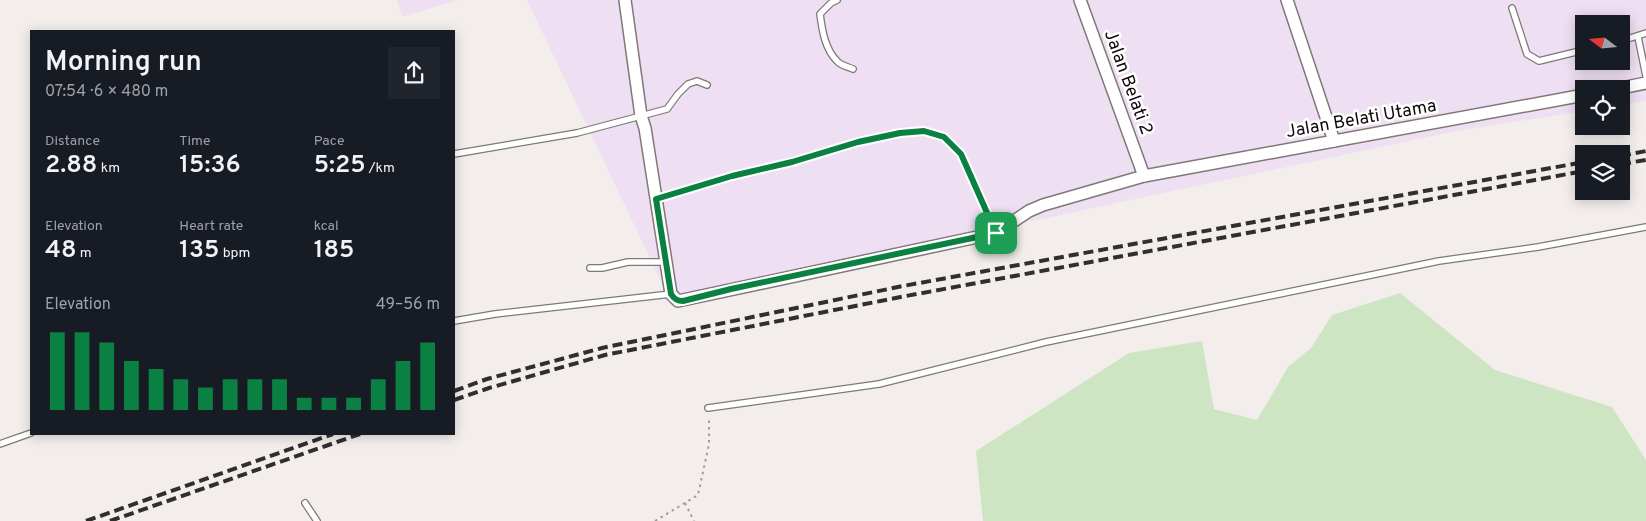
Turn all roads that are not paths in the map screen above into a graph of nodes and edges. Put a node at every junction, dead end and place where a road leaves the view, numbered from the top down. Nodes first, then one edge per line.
1 (625, 0) edge
2 (837, 0) edge
3 (1080, 0) edge
4 (1287, 0) edge
5 (1512, 8) dead end
6 (1646, 33) edge
7 (1638, 36) junction
8 (1630, 38) edge
9 (1575, 52) edge
10 (853, 69) dead end
11 (1646, 76) edge
12 (1646, 83) edge
13 (706, 85) dead end
14 (1630, 86) edge
15 (1575, 97) edge
16 (641, 116) junction
17 (1334, 141) junction
18 (455, 154) edge
19 (1144, 176) junction
20 (656, 199) junction
21 (1646, 228) edge
22 (996, 233) junction
23 (666, 262) junction
24 (590, 268) dead end
25 (671, 294) junction
26 (455, 321) edge
27 (708, 408) road end
28 (30, 433) edge
29 (0, 444) edge
30 (305, 503) dead end
31 (317, 521) edge

1 - 16 street
2 - 10 lane
3 - 19 street, Jalan Belati 2
4 - 17 street
5 - 9 lane
6 - 7 lane
7 - 8 lane
7 - 11 lane
12 - 14 street
13 - 16 lane
15 - 17 street, Jalan Belati Utama
16 - 18 lane
16 - 20 street
17 - 19 street, Jalan Belati Utama
19 - 22 street, Jalan Belati Utama
20 - 22 lane
20 - 23 street
21 - 27 lane
22 - 25 street
23 - 24 lane
23 - 25 street
25 - 26 lane
28 - 29 lane
30 - 31 lane

